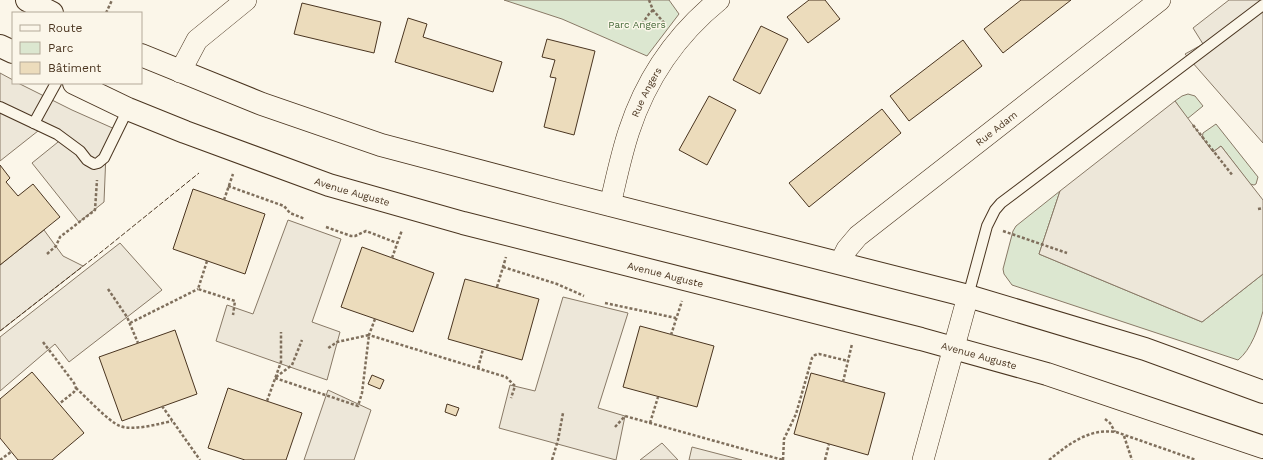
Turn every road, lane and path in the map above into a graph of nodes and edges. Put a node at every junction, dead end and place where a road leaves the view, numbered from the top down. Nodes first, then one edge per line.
1 (27, 0) edge
2 (112, 0) edge
3 (246, 0) edge
4 (649, 0) edge
5 (719, 0) edge
6 (1160, 0) edge
7 (1263, 5) edge
8 (653, 10) junction
9 (50, 12) edge
10 (106, 12) edge
11 (668, 27) dead end
12 (639, 28) dead end
13 (0, 46) edge
14 (12, 52) edge
15 (142, 55) edge
16 (180, 72) junction
17 (55, 84) edge
18 (76, 84) edge
19 (0, 107) edge
20 (128, 108) junction
21 (34, 123) junction
22 (1193, 125) dead end
23 (98, 163) junction
24 (233, 174) dead end
25 (1233, 176) dead end
26 (228, 186) junction
27 (224, 200) dead end
28 (610, 205) junction
29 (1263, 208) edge
30 (1258, 209) dead end
31 (305, 219) dead end
32 (987, 226) junction
33 (326, 227) dead end
34 (402, 229) dead end
35 (397, 243) junction
36 (1067, 253) dead end
37 (48, 254) dead end
38 (506, 256) dead end
39 (392, 258) dead end
40 (207, 261) dead end
41 (840, 263) junction
42 (503, 267) junction
43 (497, 287) dead end
44 (108, 289) dead end
45 (198, 289) junction
46 (584, 296) dead end
47 (968, 296) junction
48 (682, 300) dead end
49 (606, 303) dead end
50 (233, 315) dead end
51 (676, 318) junction
52 (375, 319) dead end
53 (130, 323) junction
54 (280, 332) dead end
55 (369, 335) junction
56 (671, 335) dead end
57 (302, 340) dead end
58 (43, 342) dead end
59 (138, 343) dead end
60 (852, 344) dead end
61 (953, 348) junction
62 (483, 349) dead end
63 (327, 350) dead end
64 (848, 361) junction
65 (478, 368) junction
66 (275, 378) junction
67 (842, 382) dead end
68 (76, 388) junction
69 (1263, 392) edge
70 (658, 397) dead end
71 (511, 398) dead end
72 (267, 401) dead end
73 (59, 404) dead end
74 (162, 406) dead end
75 (563, 413) dead end
76 (1102, 416) dead end
77 (172, 421) junction
78 (650, 423) junction
79 (615, 427) dead end
80 (1116, 432) junction
81 (1124, 436) junction
82 (829, 444) dead end
83 (1263, 447) edge
84 (11, 452) dead end
85 (0, 460) edge
86 (200, 460) edge
87 (552, 460) edge
88 (783, 460) edge
89 (825, 460) edge
90 (924, 460) edge
91 (1049, 460) edge
92 (1132, 460) edge
93 (1196, 460) edge

1 - 9 main road
2 - 10 path
3 - 16 street
4 - 8 path
5 - 28 street, Rue Angers
6 - 41 street, Rue Adam
7 - 32 lane
8 - 11 path
8 - 12 path
13 - 14 main road
15 - 16 main road
16 - 28 main road
17 - 21 lane
18 - 20 main road, Avenue Auguste
19 - 21 lane
20 - 23 lane
20 - 61 main road, Avenue Auguste
21 - 23 lane
22 - 25 path
23 - 37 path
24 - 26 path
26 - 27 path
26 - 31 path
28 - 41 main road
29 - 30 path
32 - 36 path
32 - 47 lane
33 - 35 path
34 - 35 path
35 - 39 path
38 - 42 path
40 - 45 path
41 - 47 main road
42 - 43 path
42 - 46 path
44 - 53 path
45 - 50 path
45 - 53 path
47 - 61 street
47 - 69 main road
48 - 51 path
49 - 51 path
51 - 56 path
52 - 55 path
53 - 59 path
54 - 66 path
55 - 63 path
55 - 65 path
55 - 66 path
57 - 66 path
58 - 68 path
60 - 64 path
61 - 83 main road, Avenue Auguste
61 - 90 street
62 - 65 path
64 - 67 path
64 - 88 path
65 - 71 path
66 - 72 path
68 - 73 path
68 - 77 path
70 - 78 path
74 - 77 path
75 - 87 path
76 - 80 path
77 - 86 path
78 - 79 path
78 - 88 path
80 - 81 path
80 - 91 path
81 - 92 path
81 - 93 path
82 - 89 path
84 - 85 path

